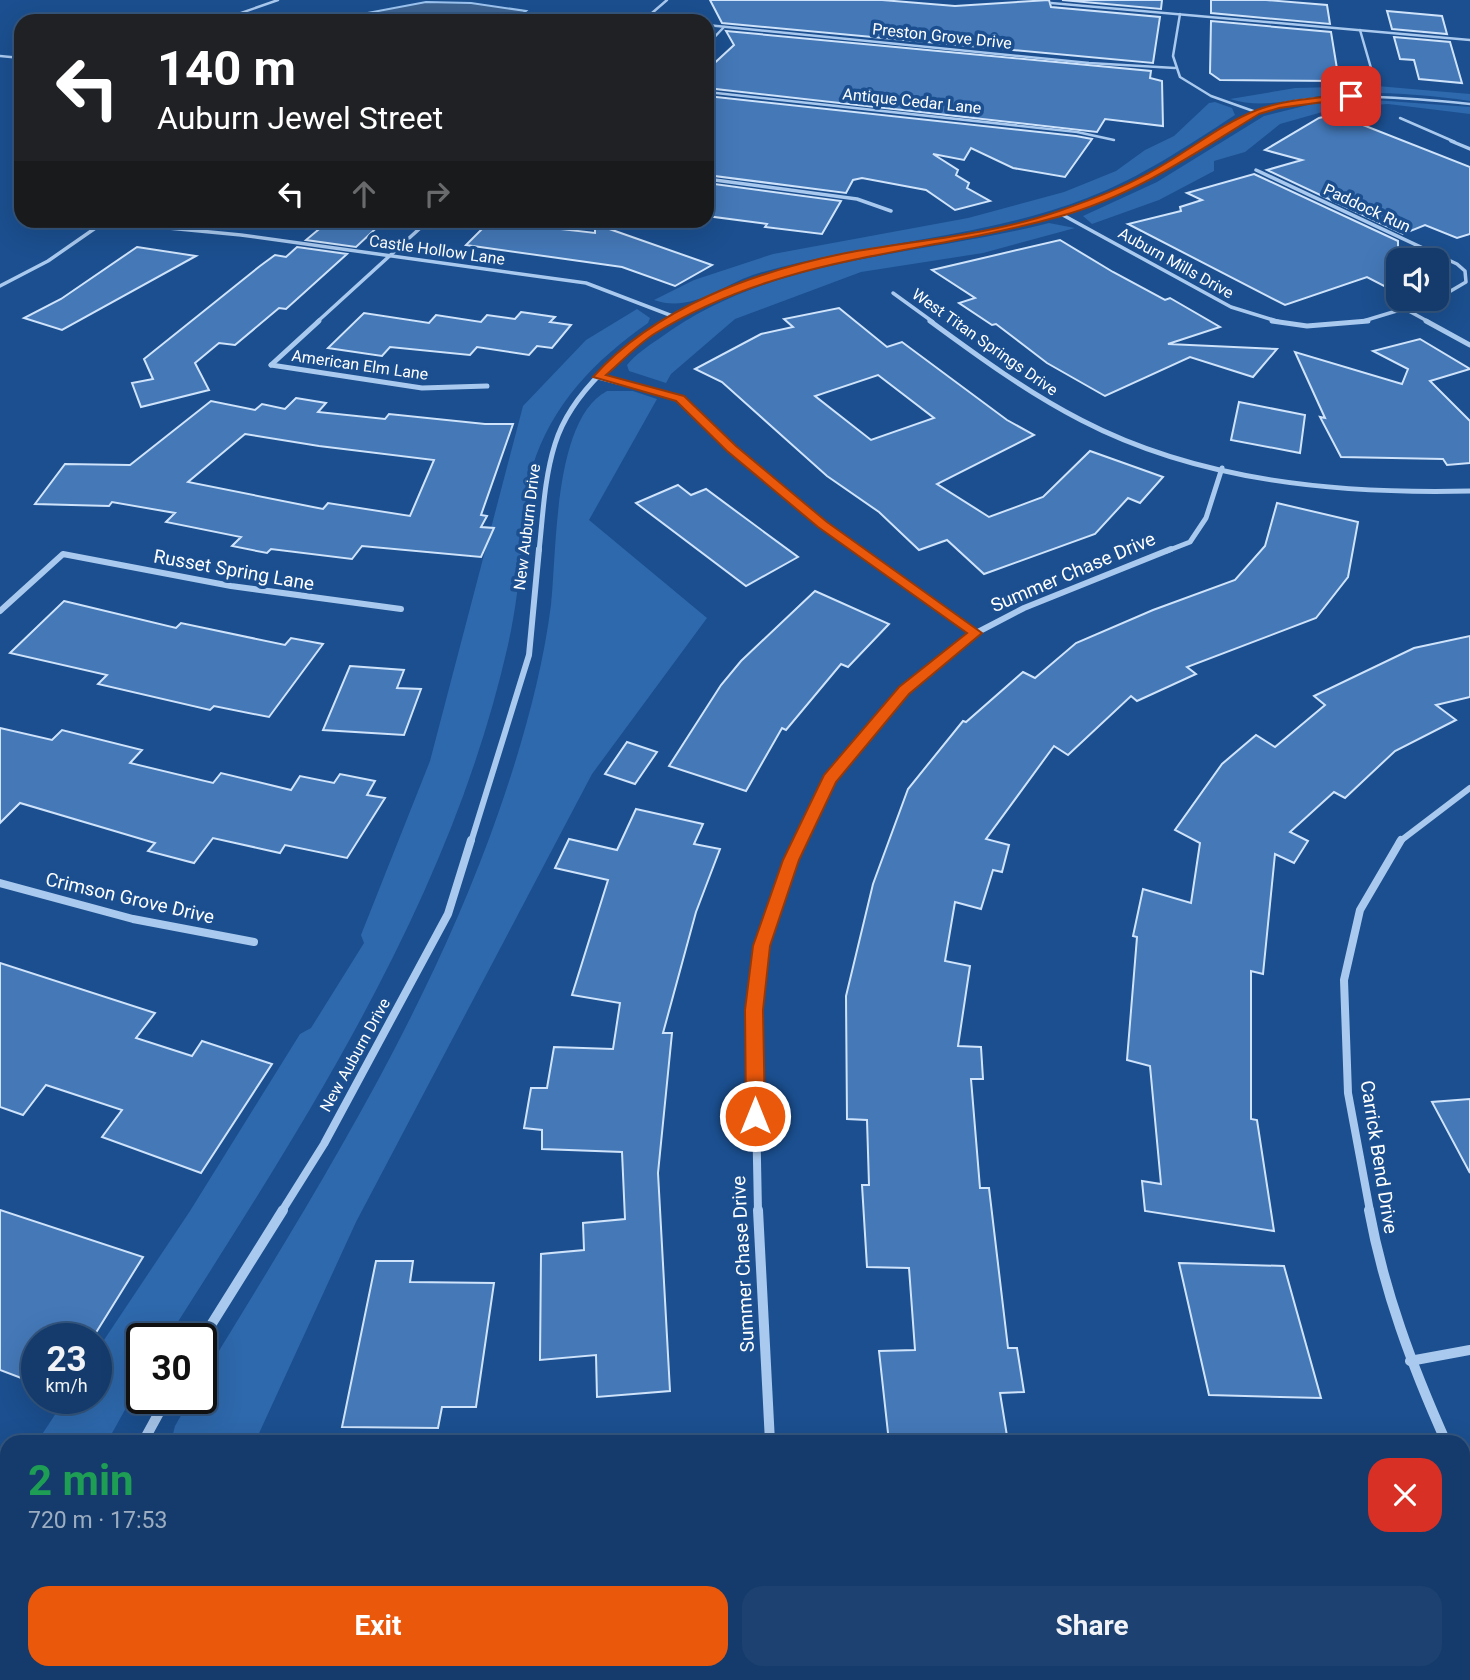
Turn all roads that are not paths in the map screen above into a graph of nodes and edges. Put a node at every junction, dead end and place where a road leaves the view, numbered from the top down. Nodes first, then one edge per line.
1 (278, 0) edge
2 (667, 0) edge
3 (1051, 3) dead end
4 (238, 14) edge
5 (651, 14) edge
6 (1180, 14) junction
7 (714, 26) edge
8 (724, 27) junction
9 (1360, 30) junction
10 (714, 38) edge
11 (1470, 40) edge
12 (1175, 68) junction
13 (1373, 75) dead end
14 (714, 93) edge
15 (1470, 104) edge
16 (1257, 113) junction
17 (1400, 118) dead end
18 (1114, 141) dead end
19 (1470, 149) edge
20 (1256, 170) dead end
21 (714, 181) edge
22 (891, 211) dead end
23 (1061, 214) junction
24 (97, 228) edge
25 (173, 228) edge
26 (420, 228) edge
27 (390, 256) junction
28 (1465, 271) joint
29 (0, 286) edge
30 (1449, 292) edge
31 (893, 293) dead end
32 (1404, 311) edge
33 (1410, 311) edge
34 (676, 317) junction
35 (1470, 345) edge
36 (598, 377) junction
37 (487, 386) dead end
38 (1222, 468) junction
39 (1470, 491) edge
40 (401, 609) dead end
41 (0, 611) edge
42 (976, 633) junction
43 (1470, 788) edge
44 (0, 883) edge
45 (254, 942) dead end
46 (212, 1323) edge
47 (1470, 1350) edge
48 (1410, 1361) junction
49 (158, 1414) edge
50 (147, 1435) edge
51 (770, 1435) edge
52 (1443, 1435) edge

1 - 4 street
2 - 5 street
3 - 6 street
6 - 9 street
6 - 12 street
7 - 8 street, Preston Grove Drive
8 - 10 street
8 - 12 street, Preston Grove Drive
9 - 11 street
9 - 13 street
12 - 16 street
14 - 18 street, Antique Cedar Lane
15 - 16 street, New Auburn Drive
16 - 23 street, New Auburn Drive
17 - 19 street
20 - 28 street, Paddock Run
21 - 22 street
23 - 32 street, Auburn Mills Drive
23 - 34 street, New Auburn Drive
24 - 29 street
25 - 27 street, Castle Hollow Lane
26 - 27 street
27 - 34 street, Castle Hollow Lane
27 - 37 street, American Elm Lane
28 - 30 street, Auburn Mills Drive
31 - 38 street, West Titan Springs Drive
33 - 35 street
34 - 36 street, New Auburn Drive
36 - 42 street
36 - 46 street, New Auburn Drive
38 - 39 street, West Titan Springs Drive
38 - 42 street, Summer Chase Drive
40 - 41 street, Russet Spring Lane
42 - 51 street, Summer Chase Drive
43 - 48 street, Carrick Bend Drive
44 - 45 street, Crimson Grove Drive
47 - 48 street
48 - 52 street, Carrick Bend Drive
49 - 50 street

